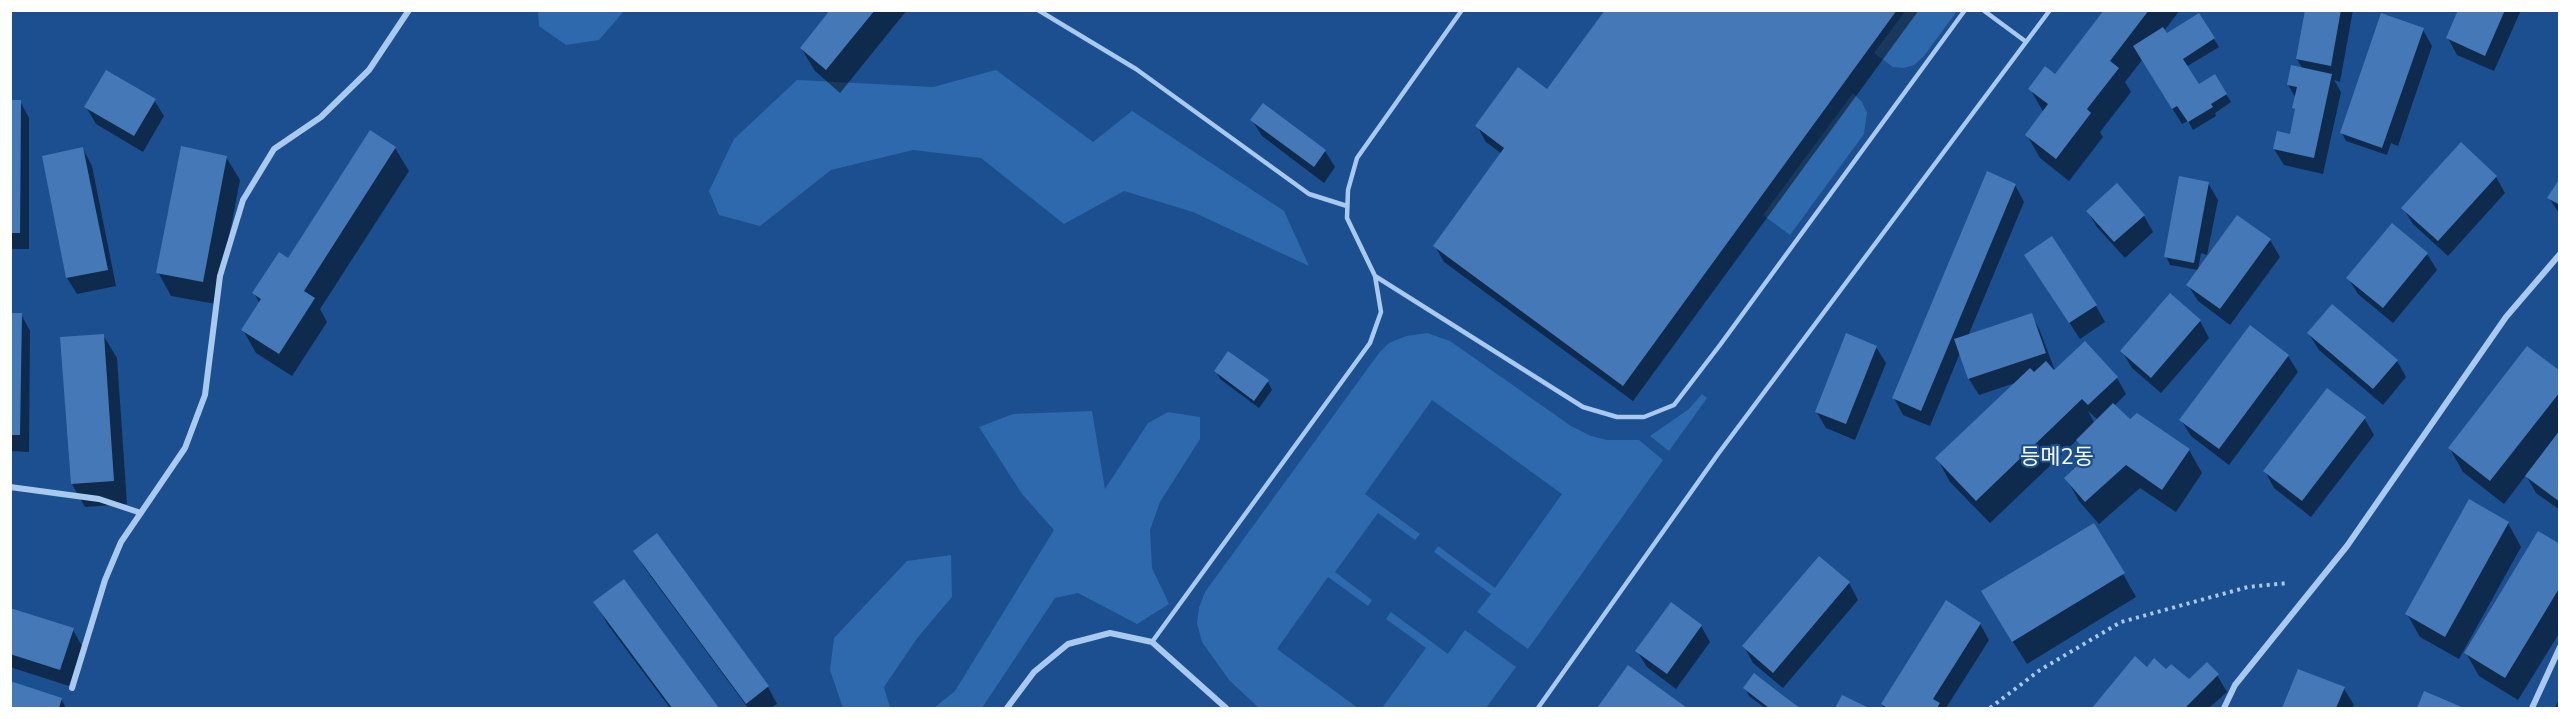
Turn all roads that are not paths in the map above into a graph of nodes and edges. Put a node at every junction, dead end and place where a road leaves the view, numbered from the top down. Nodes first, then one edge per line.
1 (409, 10) edge
2 (1038, 10) edge
3 (1462, 10) edge
4 (1965, 10) edge
5 (1983, 10) edge
6 (2050, 10) edge
7 (2025, 41) junction
8 (1347, 206) junction
9 (2559, 254) edge
10 (1375, 276) junction
11 (10, 488) edge
12 (141, 513) junction
13 (1152, 642) junction
14 (2559, 647) edge
15 (72, 688) dead end
16 (1007, 708) edge
17 (1226, 708) edge
18 (1538, 708) edge
19 (2223, 708) edge
20 (2532, 708) edge

1 - 12 street
2 - 8 lane
3 - 8 lane
4 - 10 lane
5 - 7 lane
6 - 7 lane
7 - 18 lane
8 - 10 lane
9 - 19 street
10 - 13 lane
11 - 12 street
12 - 15 street
13 - 16 street
13 - 17 street
14 - 20 street

